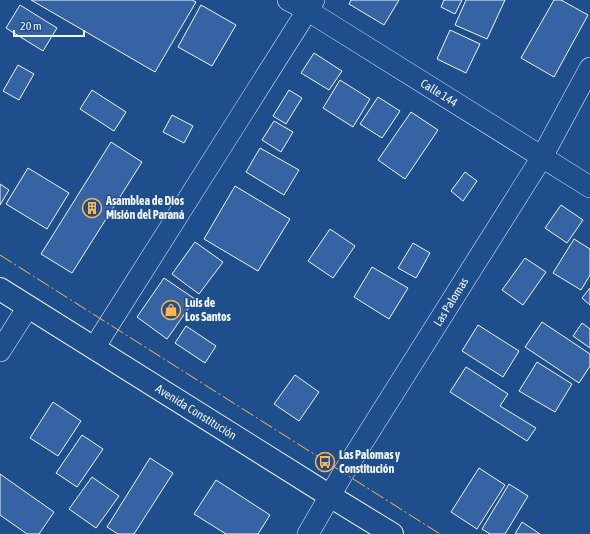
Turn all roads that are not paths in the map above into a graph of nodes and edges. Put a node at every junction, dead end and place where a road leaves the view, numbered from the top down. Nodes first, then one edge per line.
1 (288, 0) edge
2 (311, 5) edge
3 (590, 68) edge
4 (542, 157) junction
5 (590, 187) edge
6 (0, 289) edge
7 (28, 306) junction
8 (94, 348) junction
9 (0, 351) edge
10 (330, 496) junction
11 (308, 534) edge
12 (392, 534) edge

1 - 2 street, Calle 144
2 - 4 street, Calle 144
2 - 8 street
3 - 4 street, Las Palomas
4 - 5 street, Calle 144
4 - 10 street, Las Palomas
6 - 7 main road, Avenida Constitución
7 - 8 main road, Avenida Constitución
7 - 9 street
8 - 10 main road, Avenida Constitución
10 - 11 street, Las Palomas
10 - 12 main road, Avenida Constitución

